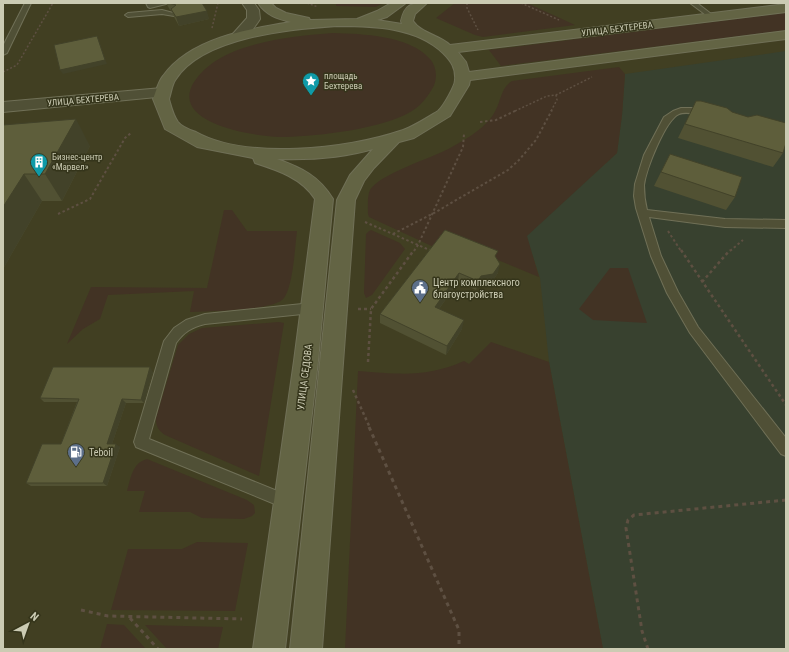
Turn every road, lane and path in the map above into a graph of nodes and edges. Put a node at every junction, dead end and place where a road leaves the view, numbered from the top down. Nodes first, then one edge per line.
1 (28, 3) edge
2 (53, 3) edge
3 (148, 3) edge
4 (167, 3) edge
5 (218, 3) edge
6 (248, 3) edge
7 (264, 3) edge
8 (307, 3) edge
9 (400, 3) edge
10 (421, 3) edge
11 (467, 3) edge
12 (521, 3) edge
13 (693, 3) edge
14 (315, 6) dead end
15 (786, 8) edge
16 (174, 14) edge
17 (128, 15) dead end
18 (712, 17) junction
19 (559, 20) dead end
20 (359, 22) junction
21 (313, 23) junction
22 (212, 27) dead end
23 (413, 31) junction
24 (786, 35) edge
25 (238, 36) junction
26 (480, 36) dead end
27 (449, 49) junction
28 (3, 53) edge
29 (3, 72) edge
30 (596, 75) dead end
31 (463, 77) junction
32 (162, 93) junction
33 (556, 95) junction
34 (3, 107) edge
35 (717, 114) edge
36 (480, 122) dead end
37 (132, 133) dead end
38 (464, 134) dead end
39 (393, 139) junction
40 (243, 153) junction
41 (434, 213) junction
42 (643, 213) junction
43 (58, 214) dead end
44 (656, 214) junction
45 (363, 221) dead end
46 (757, 224) junction
47 (786, 224) edge
48 (393, 234) junction
49 (418, 245) junction
50 (435, 252) edge
51 (702, 282) junction
52 (312, 308) junction
53 (371, 308) junction
54 (358, 309) dead end
55 (318, 361) junction
56 (368, 362) dead end
57 (352, 386) dead end
58 (786, 405) edge
59 (786, 449) edge
60 (786, 500) edge
61 (287, 502) junction
62 (81, 610) dead end
63 (130, 617) junction
64 (242, 618) dead end
65 (158, 649) edge
66 (269, 649) edge
67 (306, 649) edge
68 (459, 649) edge
69 (648, 649) edge

1 - 28 lane
2 - 29 path
3 - 4 lane
5 - 22 path
6 - 25 street
7 - 21 main road
8 - 14 path
9 - 20 main road
10 - 23 main road
11 - 26 path
12 - 19 path
13 - 18 lane
15 - 18 main road, УЛИЦА БЕХТЕРЕВА
16 - 17 lane
18 - 27 main road, УЛИЦА БЕХТЕРЕВА
20 - 21 main road
20 - 23 main road
21 - 25 main road
23 - 27 main road
24 - 31 main road
25 - 32 main road
27 - 31 main road
30 - 33 path
31 - 39 main road
32 - 34 street, УЛИЦА БЕХТЕРЕВА
32 - 40 main road
33 - 36 path
33 - 41 path
35 - 42 lane
37 - 43 path
38 - 41 path
39 - 40 main road
39 - 55 main road, УЛИЦА СЕДОВА
40 - 52 main road, УЛИЦА СЕДОВА
41 - 48 path
41 - 49 path
42 - 44 lane
42 - 59 lane
44 - 46 lane
44 - 51 path
45 - 48 path
46 - 47 lane
46 - 51 path
48 - 49 path
49 - 50 path
49 - 53 path
51 - 58 path
52 - 55 main road, УЛИЦА СЕДОВА
52 - 61 lane
53 - 54 path
53 - 56 path
55 - 61 main road, УЛИЦА СЕДОВА
55 - 67 main road, УЛИЦА СЕДОВА
57 - 68 path
60 - 69 path
61 - 66 main road, УЛИЦА СЕДОВА
62 - 63 path
63 - 64 path
63 - 65 path

